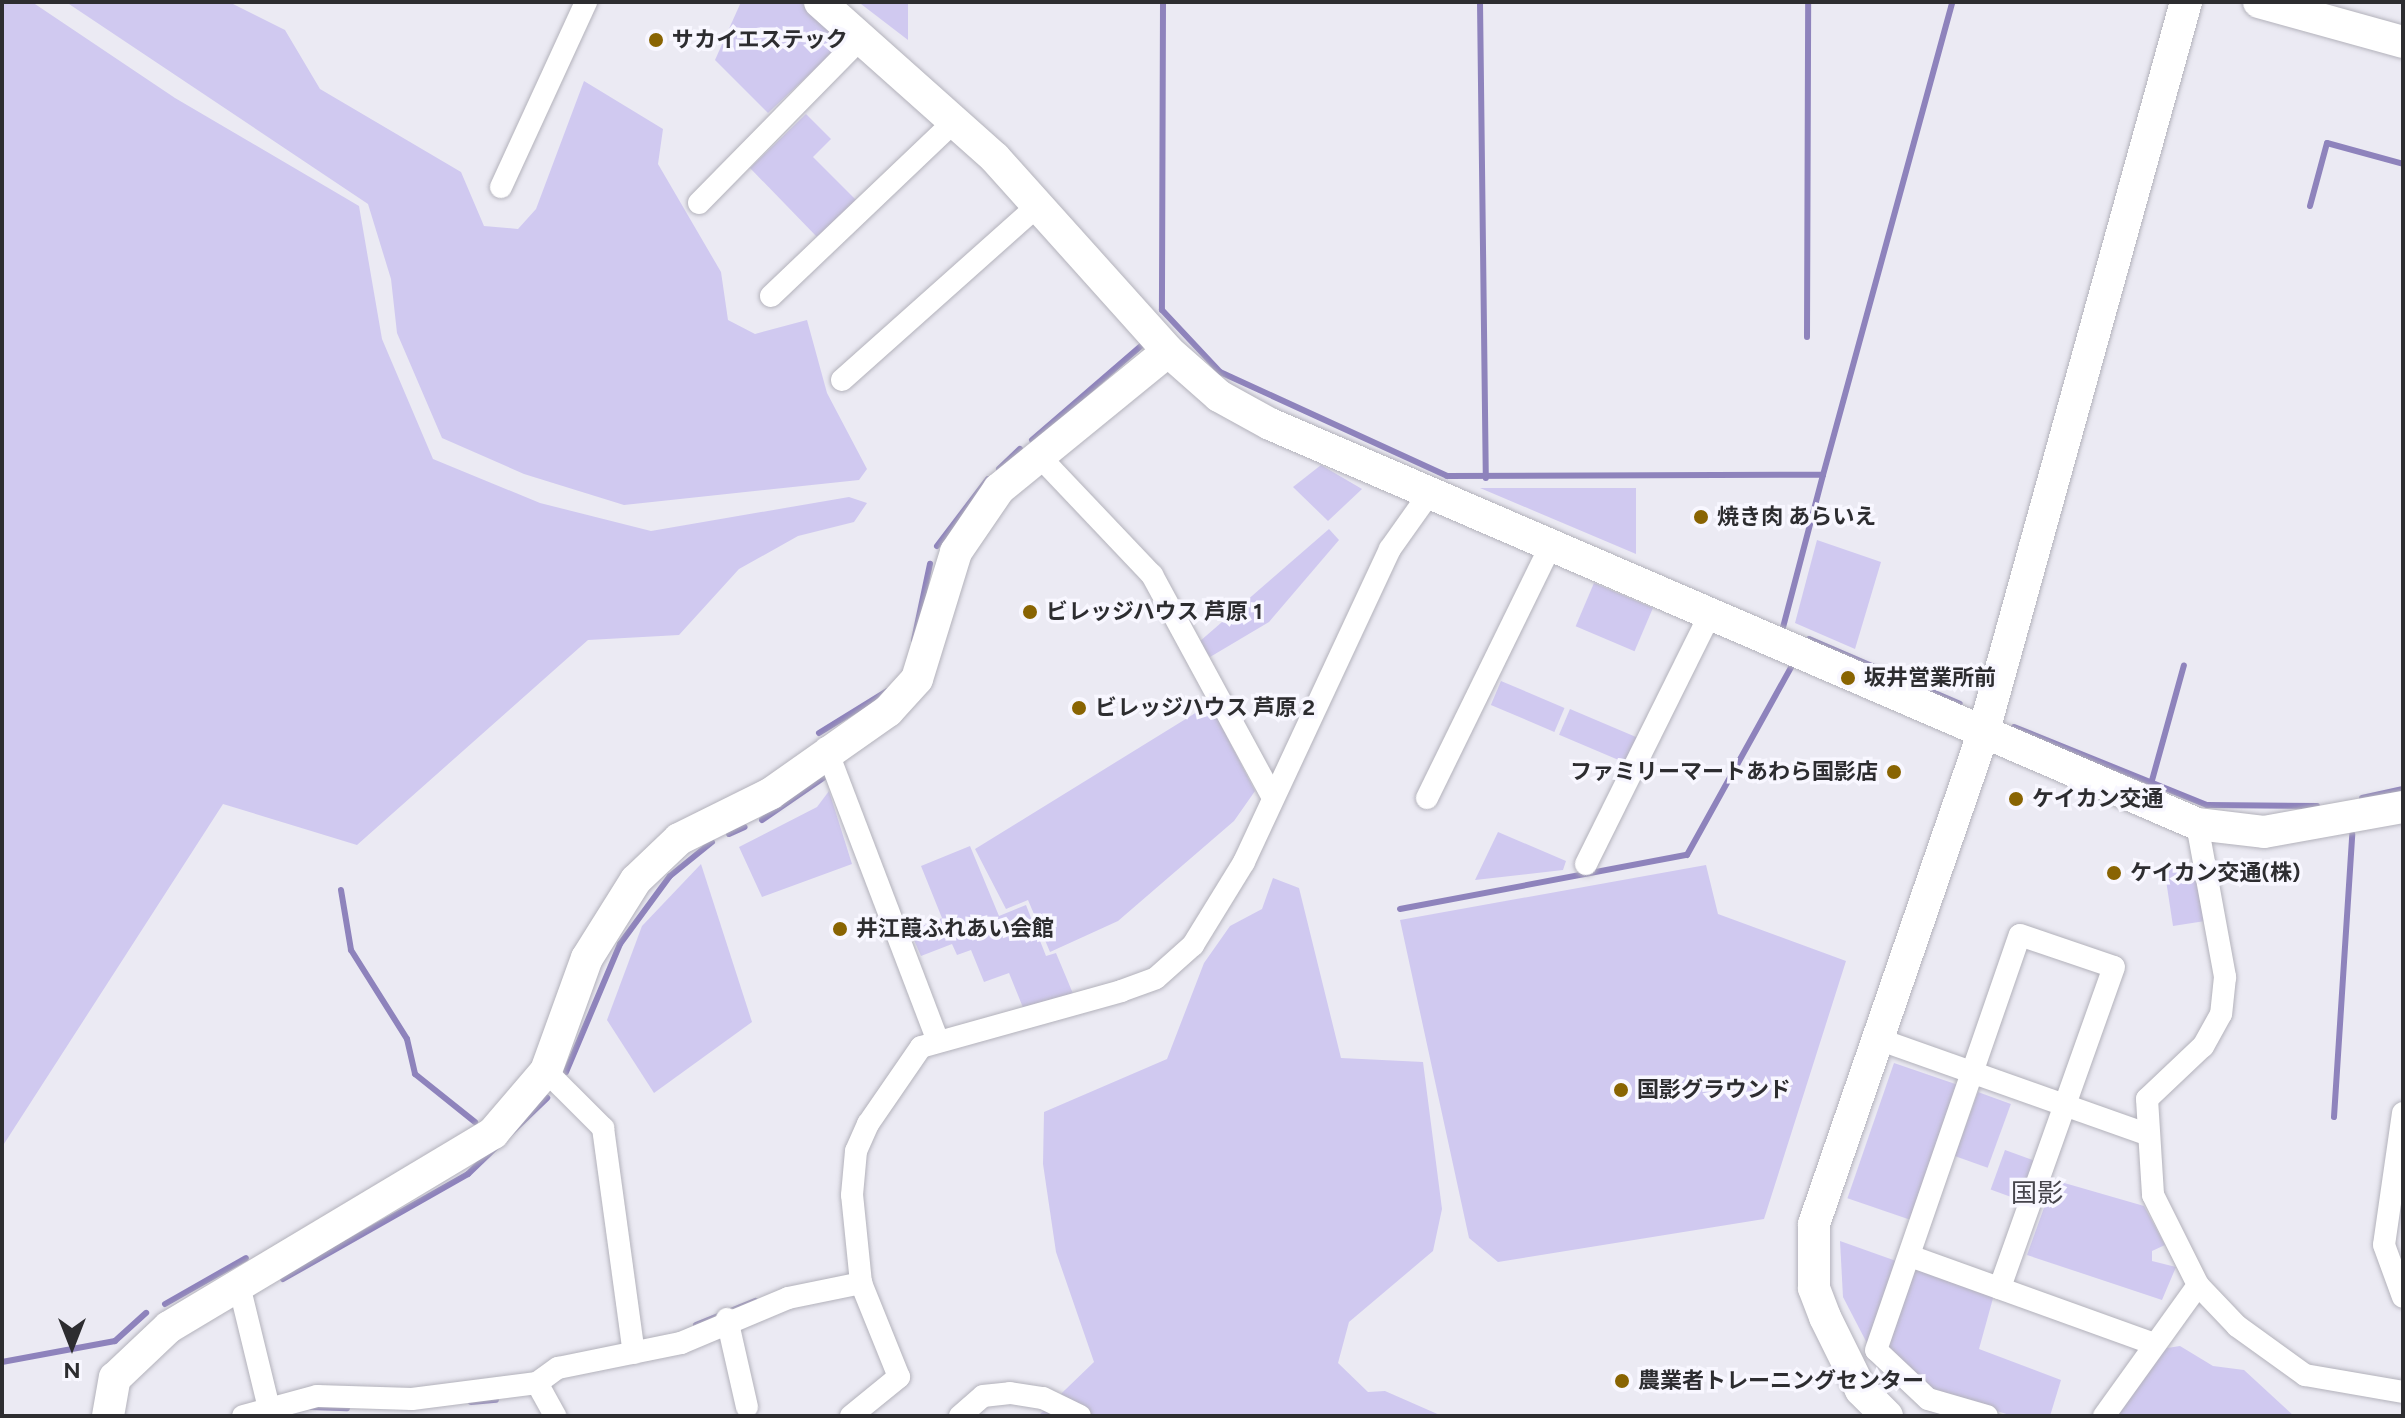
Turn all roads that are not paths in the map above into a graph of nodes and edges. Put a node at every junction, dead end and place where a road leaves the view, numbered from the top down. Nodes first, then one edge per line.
1 (586, 2) edge
2 (820, 2) edge
3 (2186, 2) edge
4 (2259, 2) edge
5 (863, 36) junction
6 (2403, 42) edge
7 (955, 121) junction
8 (501, 187) dead end
9 (699, 203) dead end
10 (1034, 209) junction
11 (771, 296) dead end
12 (1168, 351) junction
13 (842, 380) dead end
14 (1040, 457) junction
15 (1429, 494) junction
16 (1549, 549) junction
17 (1709, 616) junction
18 (1983, 734) junction
19 (826, 748) junction
20 (1272, 796) junction
21 (1427, 798) dead end
22 (2403, 807) edge
23 (2197, 824) junction
24 (1586, 864) dead end
25 (1881, 1040) junction
26 (938, 1041) junction
27 (546, 1071) junction
28 (1973, 1074) junction
29 (2064, 1106) junction
30 (2403, 1113) edge
31 (2144, 1133) junction
32 (1910, 1256) junction
33 (861, 1283) junction
34 (2401, 1284) edge
35 (239, 1285) junction
36 (2198, 1285) junction
37 (2000, 1288) junction
38 (727, 1319) junction
39 (2152, 1343) junction
40 (634, 1353) junction
41 (537, 1383) junction
42 (2403, 1392) edge
43 (268, 1404) junction
44 (747, 1407) dead end
45 (411, 1408) edge
46 (108, 1416) edge
47 (243, 1416) edge
48 (555, 1416) edge
49 (851, 1416) edge
50 (960, 1416) edge
51 (1080, 1416) edge
52 (1887, 1416) edge
53 (1987, 1416) edge
54 (2104, 1416) edge

1 - 8 street
2 - 5 street
3 - 18 street
4 - 6 street
5 - 7 street
5 - 9 street
7 - 10 street
7 - 11 street
10 - 12 street
10 - 13 street
12 - 14 street
12 - 15 street
14 - 19 street
14 - 20 street
15 - 16 street
15 - 20 street
16 - 17 street
16 - 21 street
17 - 18 street
17 - 24 street
18 - 23 street
18 - 25 street
19 - 26 street
19 - 27 street
20 - 26 street
22 - 23 street
23 - 31 street
25 - 28 street
25 - 52 street
26 - 33 street
27 - 35 street
27 - 40 street
28 - 29 street
28 - 29 street
28 - 32 street
29 - 31 street
29 - 37 street
30 - 34 street
31 - 36 street
32 - 37 street
32 - 53 street
33 - 38 street
33 - 49 street
35 - 43 street
35 - 46 street
36 - 39 street
36 - 42 street
37 - 39 street
38 - 40 street
38 - 44 street
39 - 54 street
40 - 41 street
41 - 45 street
41 - 48 street
43 - 45 street
43 - 47 street
50 - 51 street

